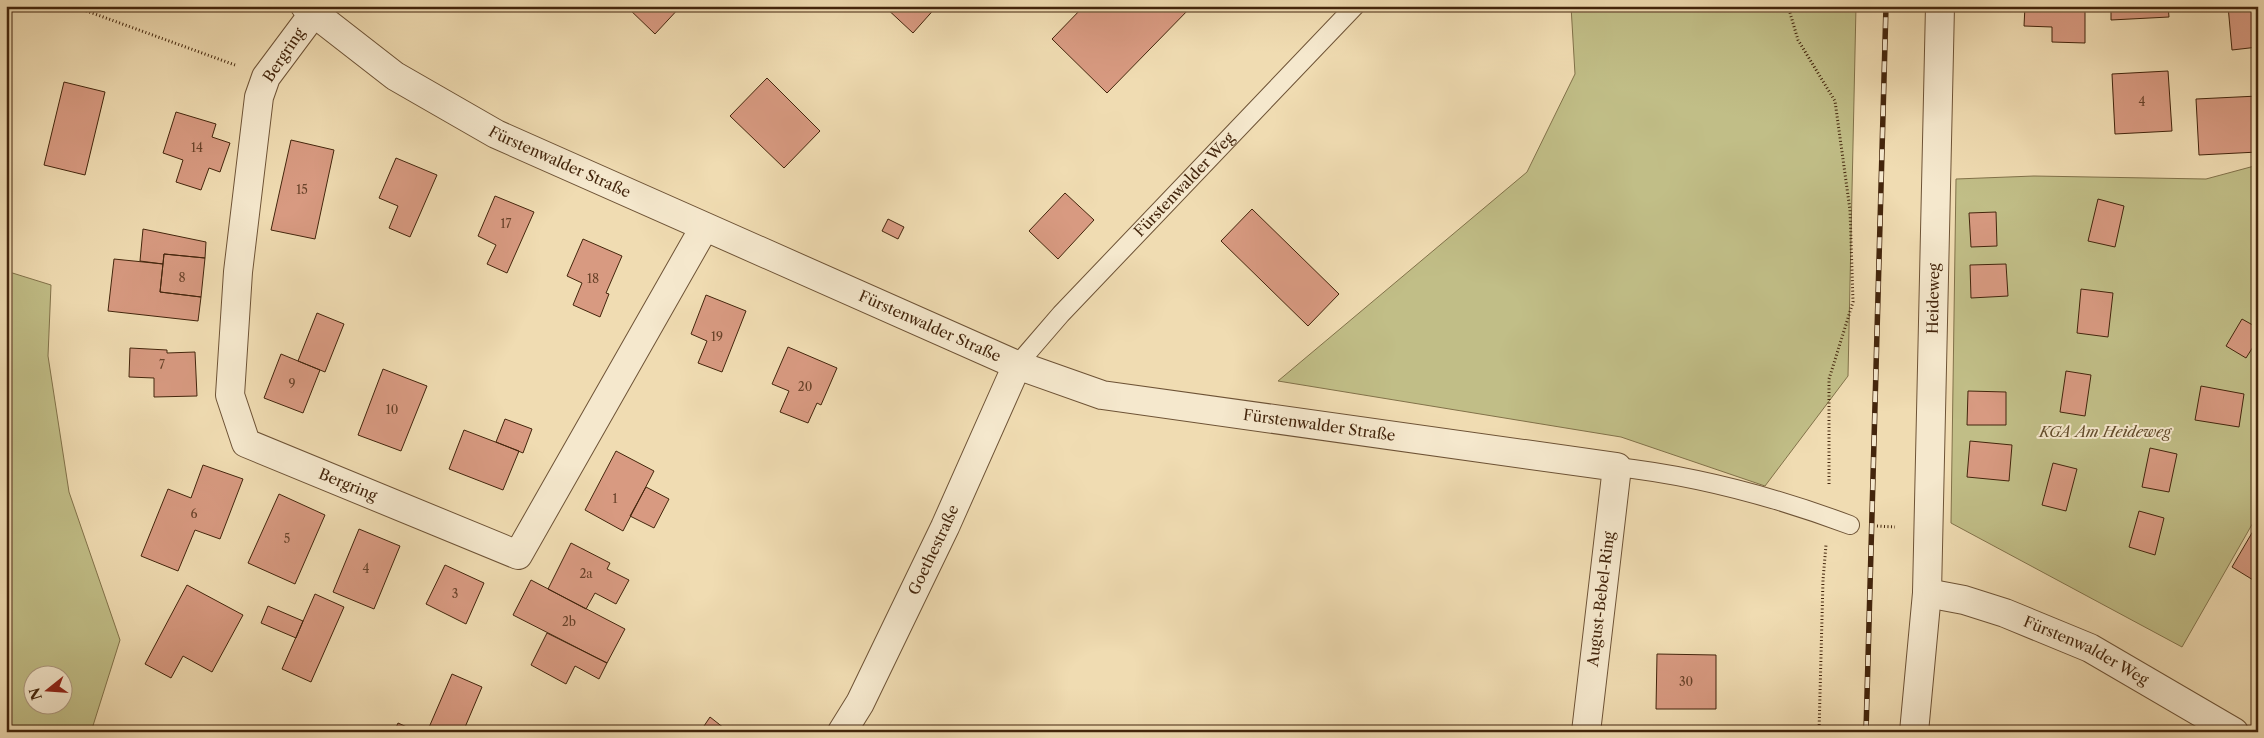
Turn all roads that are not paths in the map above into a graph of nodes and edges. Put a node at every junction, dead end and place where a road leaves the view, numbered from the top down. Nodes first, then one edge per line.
1 (1355, 6) edge
2 (1940, 6) edge
3 (309, 10) edge
4 (704, 228) junction
5 (1017, 365) junction
6 (1617, 467) junction
7 (1850, 524) dead end
8 (1927, 593) junction
9 (842, 732) edge
10 (1586, 732) edge
11 (1914, 732) edge
12 (2234, 732) edge

1 - 5 lane, Fürstenwalder Weg
2 - 8 street, Heideweg
3 - 4 street, Fürstenwalder Straße
3 - 4 street, Bergring
4 - 5 street, Fürstenwalder Straße
5 - 6 street, Fürstenwalder Straße
5 - 9 street, Goethestraße
6 - 7 lane
6 - 10 street, August-Bebel-Ring
8 - 11 street, Heideweg
8 - 12 street, Fürstenwalder Weg

